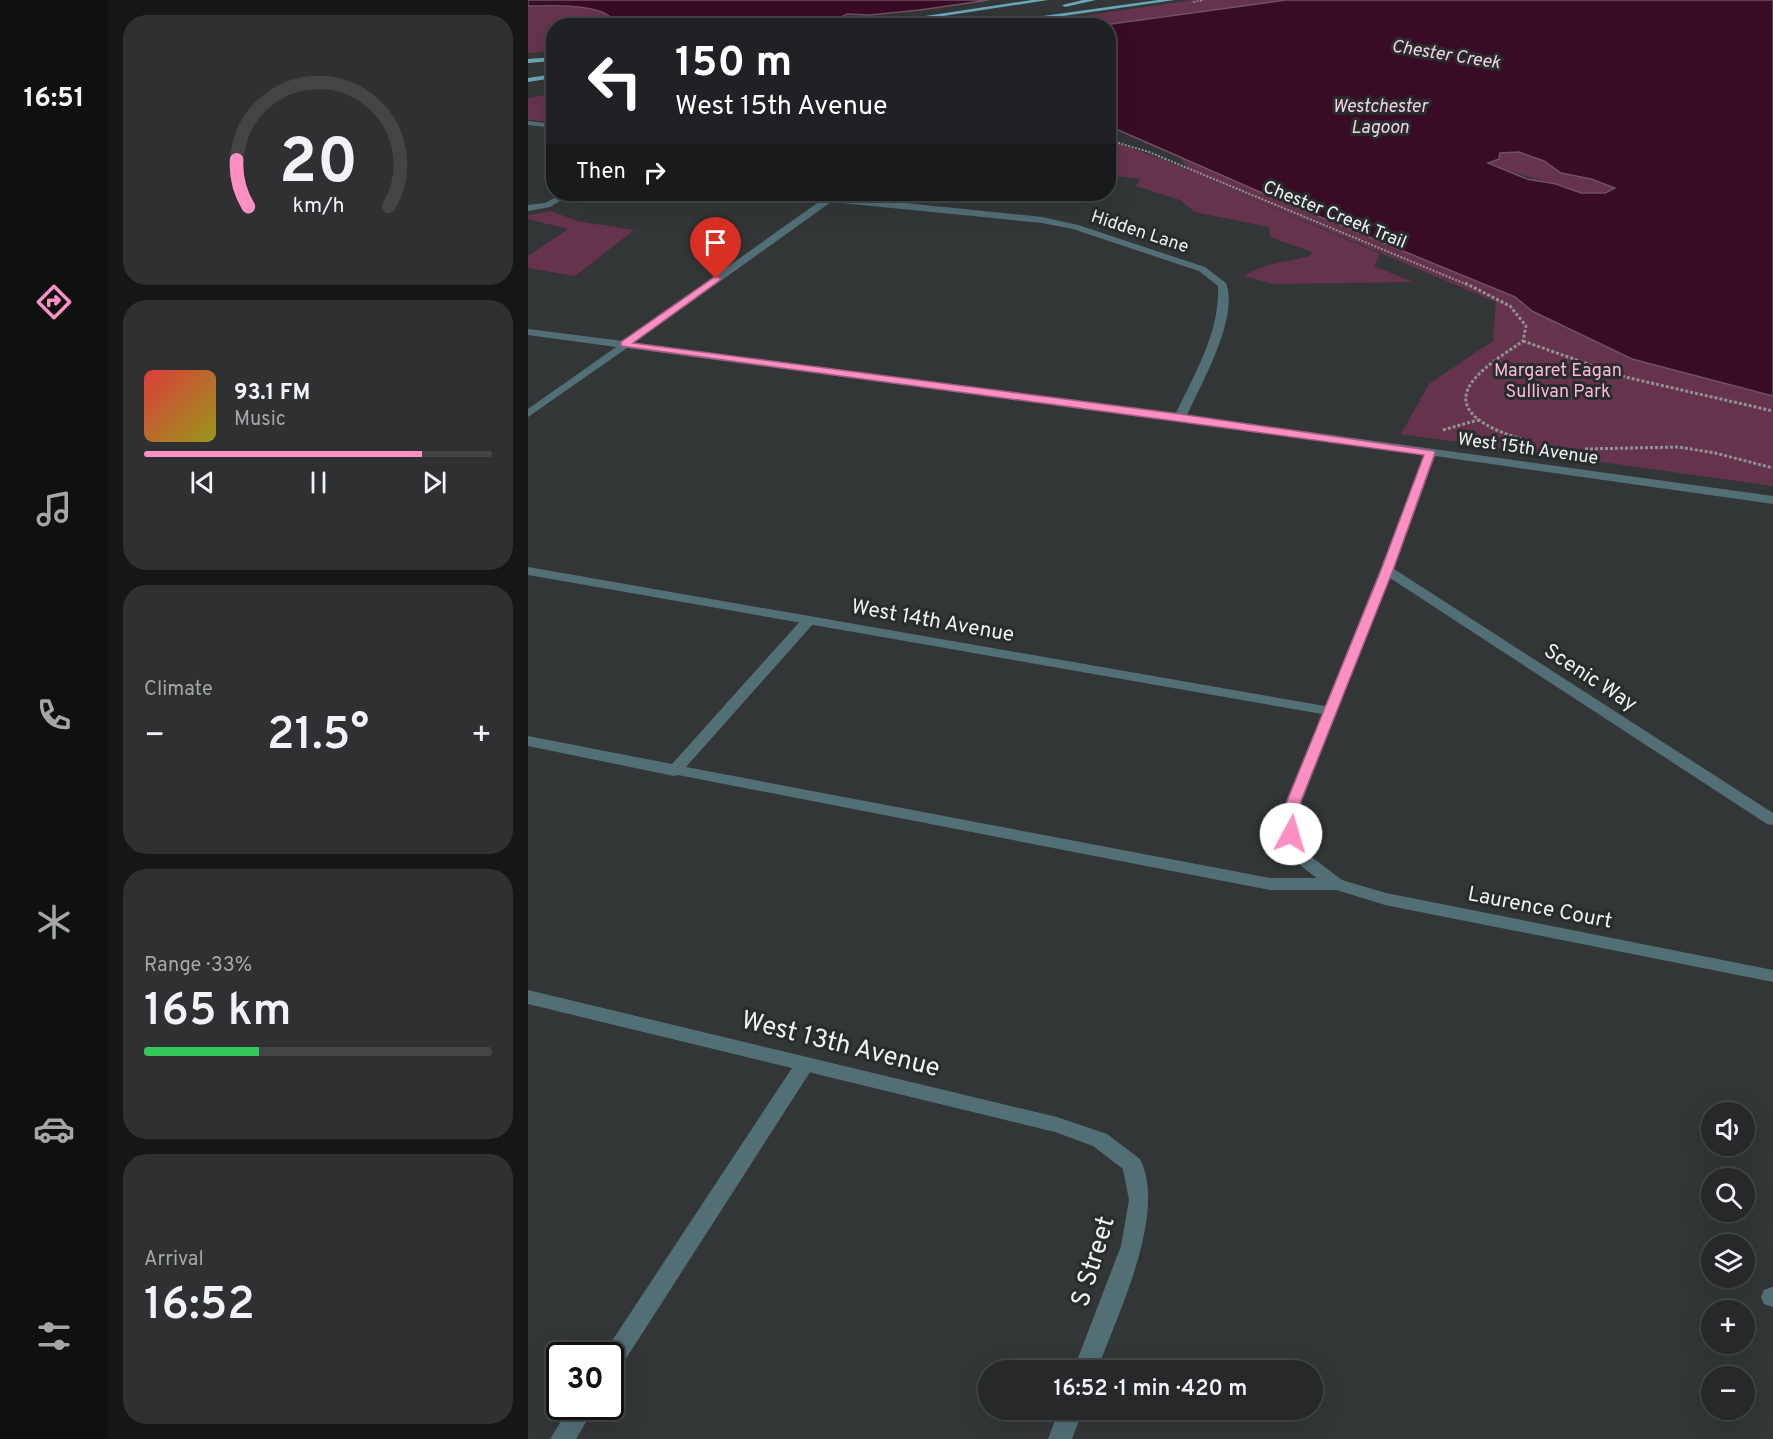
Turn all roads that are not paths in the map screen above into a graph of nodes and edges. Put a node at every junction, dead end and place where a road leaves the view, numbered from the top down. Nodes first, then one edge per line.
1 (1045, 0) edge
2 (1093, 0) edge
3 (1172, 0) edge
4 (918, 18) edge
5 (973, 18) edge
6 (1036, 18) edge
7 (546, 60) edge
8 (528, 61) edge
9 (546, 77) edge
10 (528, 80) edge
11 (528, 123) edge
12 (546, 125) edge
13 (554, 201) edge
14 (818, 201) edge
15 (870, 201) edge
16 (528, 208) edge
17 (528, 332) edge
18 (625, 344) junction
19 (528, 414) edge
20 (1180, 417) junction
21 (1430, 453) junction
22 (1773, 500) edge
23 (1387, 570) junction
24 (528, 571) edge
25 (809, 620) junction
26 (1330, 711) junction
27 (528, 741) edge
28 (674, 771) junction
29 (1773, 820) edge
30 (1336, 885) junction
31 (1773, 976) edge
32 (528, 996) edge
33 (805, 1064) junction
34 (1133, 1165) joint
35 (624, 1342) edge
36 (1089, 1360) edge
37 (574, 1420) edge
38 (1067, 1420) edge
39 (562, 1439) edge
40 (1060, 1439) edge

1 - 4 main road
2 - 5 main road
3 - 6 main road
7 - 8 main road
9 - 10 main road
11 - 12 street
13 - 16 street
14 - 18 street
15 - 20 street, Hidden Lane
17 - 18 street, West 15th Avenue
18 - 19 street
18 - 20 street, West 15th Avenue
20 - 21 street, West 15th Avenue
21 - 22 street, West 15th Avenue
21 - 23 street
23 - 26 street
23 - 29 street, Scenic Way
24 - 25 street, West 14th Avenue
25 - 26 street, West 14th Avenue
25 - 28 street
26 - 30 street, Laurence Court
27 - 28 street
28 - 30 street
30 - 31 street, Laurence Court
32 - 33 street, West 13th Avenue
33 - 34 street, West 13th Avenue
33 - 35 street
34 - 36 street, S Street
37 - 39 street
38 - 40 street

